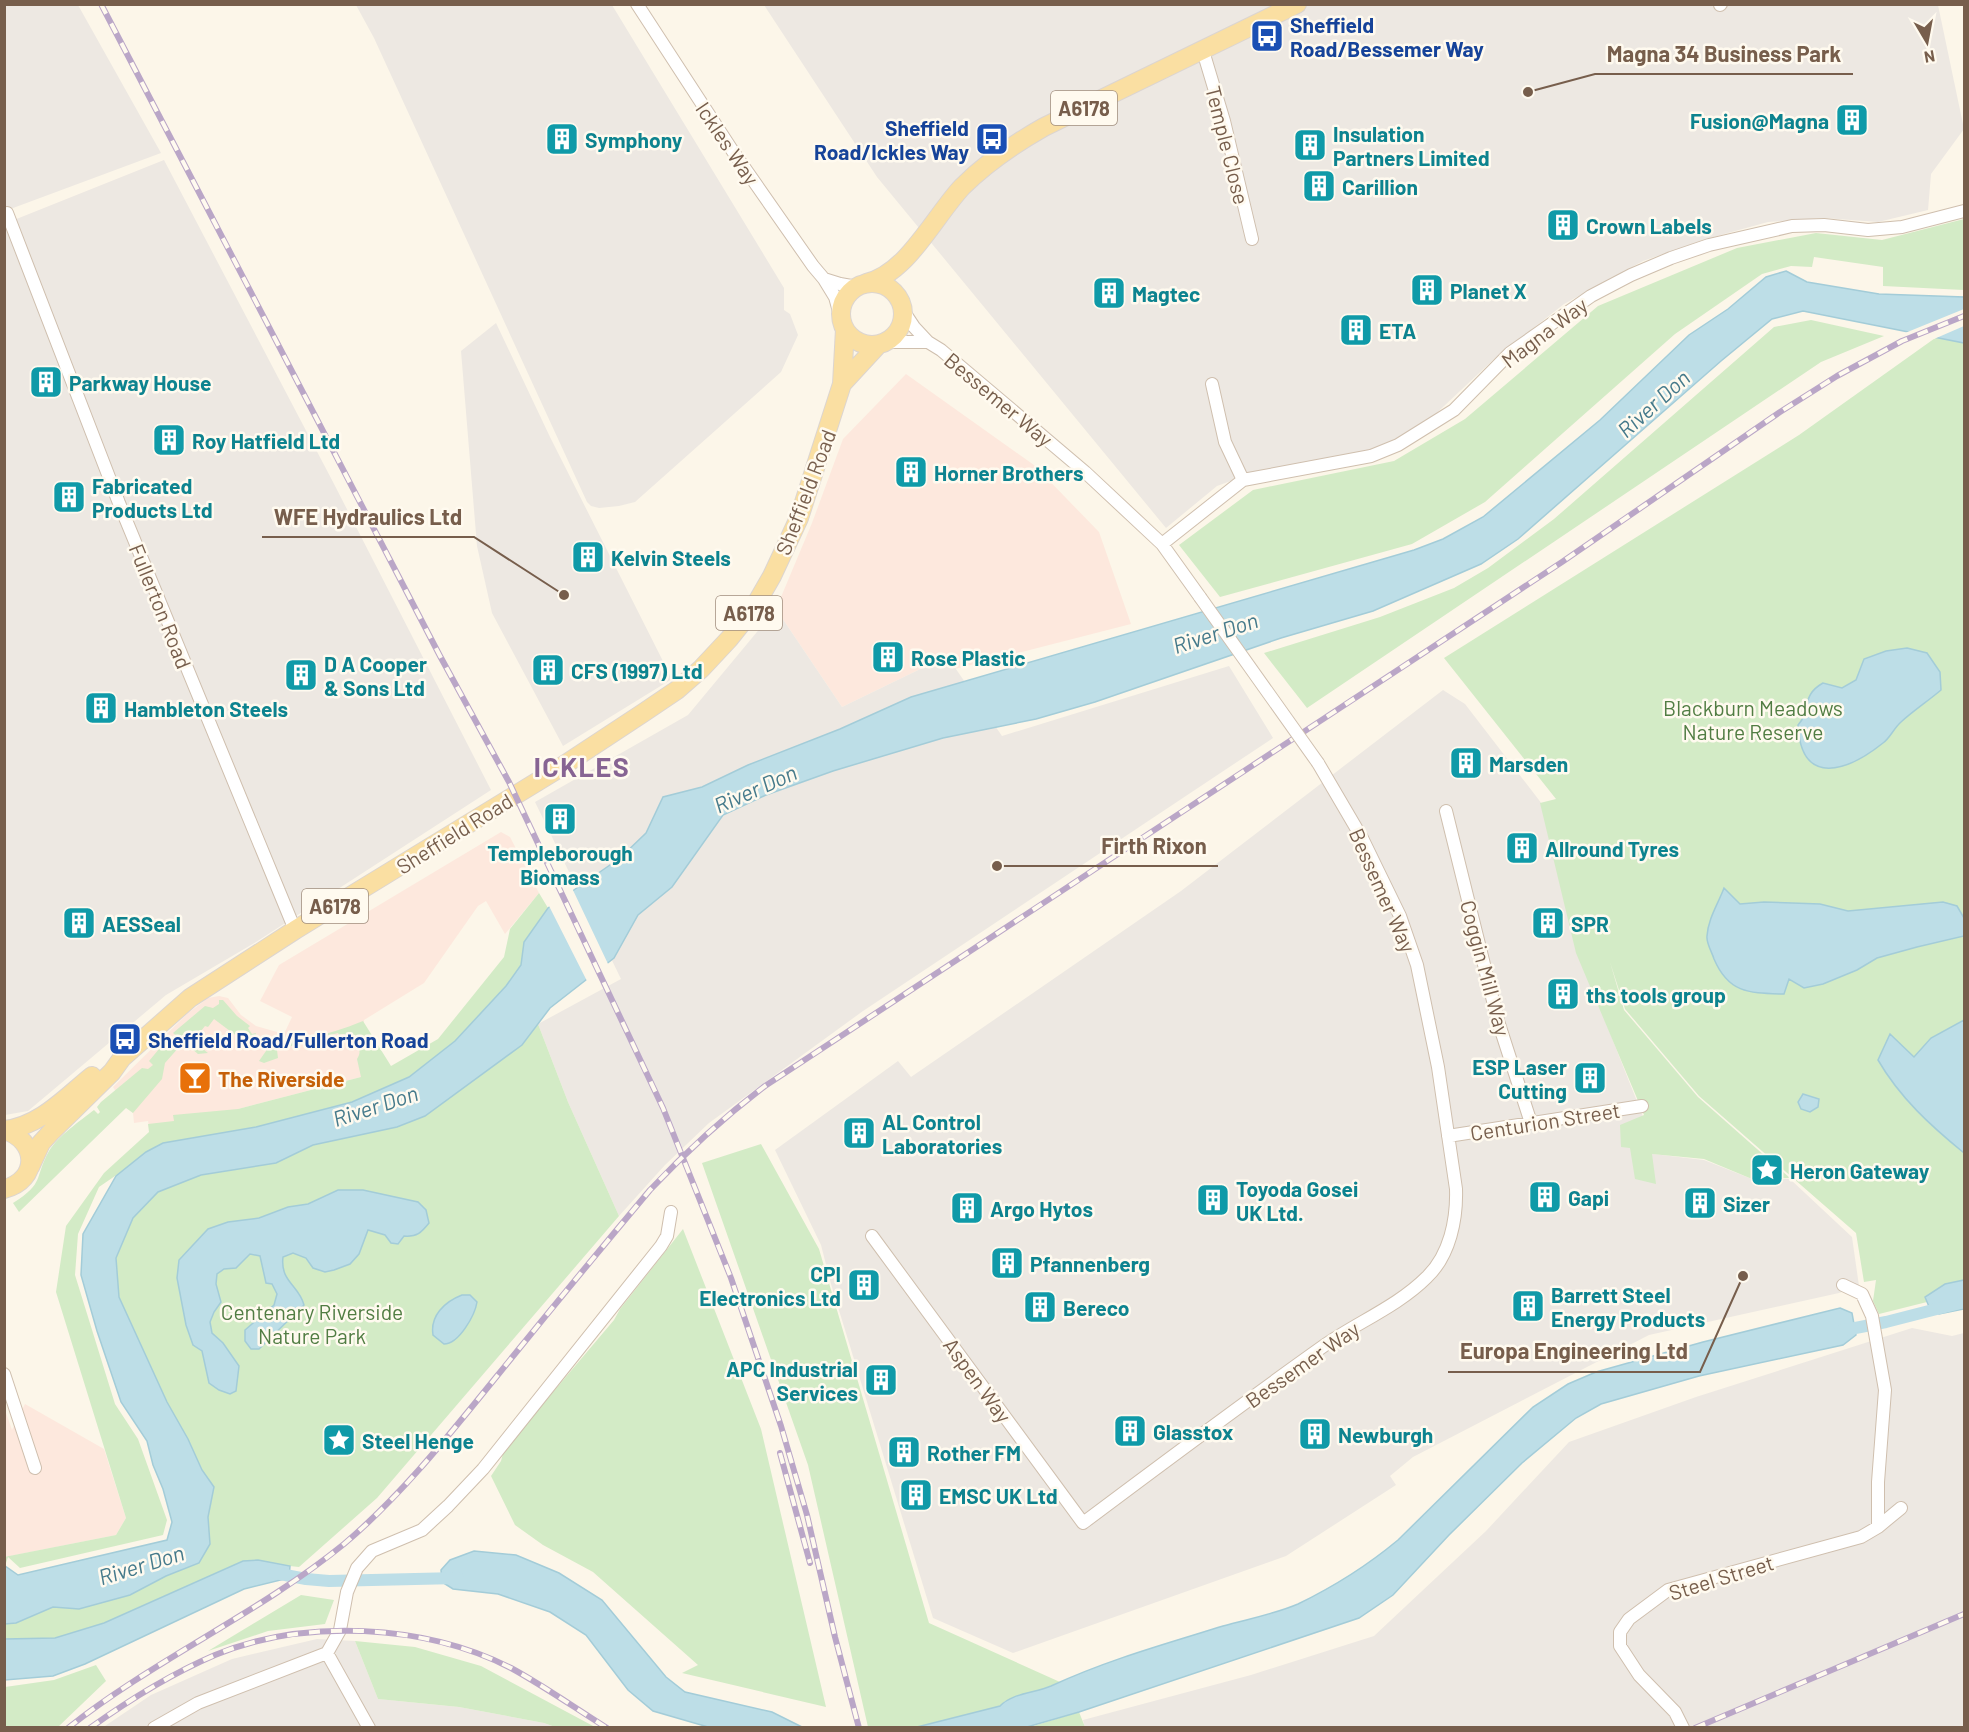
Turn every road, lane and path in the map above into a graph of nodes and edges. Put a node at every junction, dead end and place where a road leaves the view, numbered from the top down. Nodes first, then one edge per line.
1 (637, 4) edge
2 (1297, 4) edge
3 (1203, 51) junction
4 (1965, 211) edge
5 (7, 213) dead end
6 (1252, 239) dead end
7 (907, 258) junction
8 (824, 279) junction
9 (862, 285) junction
10 (904, 310) junction
11 (843, 324) junction
12 (928, 342) junction
13 (883, 343) junction
14 (842, 384) junction
15 (1212, 384) dead end
16 (1244, 480) junction
17 (1162, 544) junction
18 (1446, 811) dead end
19 (295, 930) junction
20 (122, 1059) junction
21 (1642, 1106) dead end
22 (1532, 1124) junction
23 (4, 1130) edge
24 (1448, 1137) junction
25 (30, 1167) junction
26 (7, 1188) edge
27 (671, 1212) dead end
28 (872, 1236) dead end
29 (1843, 1285) dead end
30 (4, 1374) edge
31 (35, 1468) dead end
32 (1901, 1508) dead end
33 (1083, 1523) joint
34 (1878, 1527) junction
35 (327, 1653) junction
36 (154, 1728) edge
37 (369, 1728) edge
38 (1683, 1728) edge

1 - 8 street, Ickles Way
2 - 3 main road, A6178
3 - 6 street, Temple Close
3 - 7 main road, A6178
4 - 16 street, Magna Way
5 - 19 street, Fullerton Road
7 - 9 main road, A6178
7 - 10 main road, A6178
8 - 9 street
8 - 11 street, Ickles Way
9 - 10 main road
9 - 11 main road
10 - 12 street, Bessemer Way
10 - 13 main road
11 - 13 main road
11 - 14 main road, Sheffield Road / A6178
12 - 13 street, Bessemer Way
12 - 17 street, Bessemer Way
13 - 14 main road, Sheffield Road / A6178
14 - 19 main road, Sheffield Road / A6178
15 - 16 street
16 - 17 street, Magna Way
17 - 24 street, Bessemer Way, bridge
18 - 22 street, Coggin Mill Way
19 - 20 main road, Sheffield Road / A6178
20 - 23 main road, Sheffield Road / A6178
20 - 25 main road, Sheffield Road / A6178
21 - 22 street, Centurion Street
22 - 24 street, Centurion Street
23 - 25 main road, A6178
24 - 33 street, Bessemer Way
25 - 26 main road, A6178
27 - 35 street
28 - 33 street, Aspen Way
29 - 34 street
30 - 31 street
32 - 34 street
34 - 38 street, Steel Street
35 - 36 street
35 - 37 street

